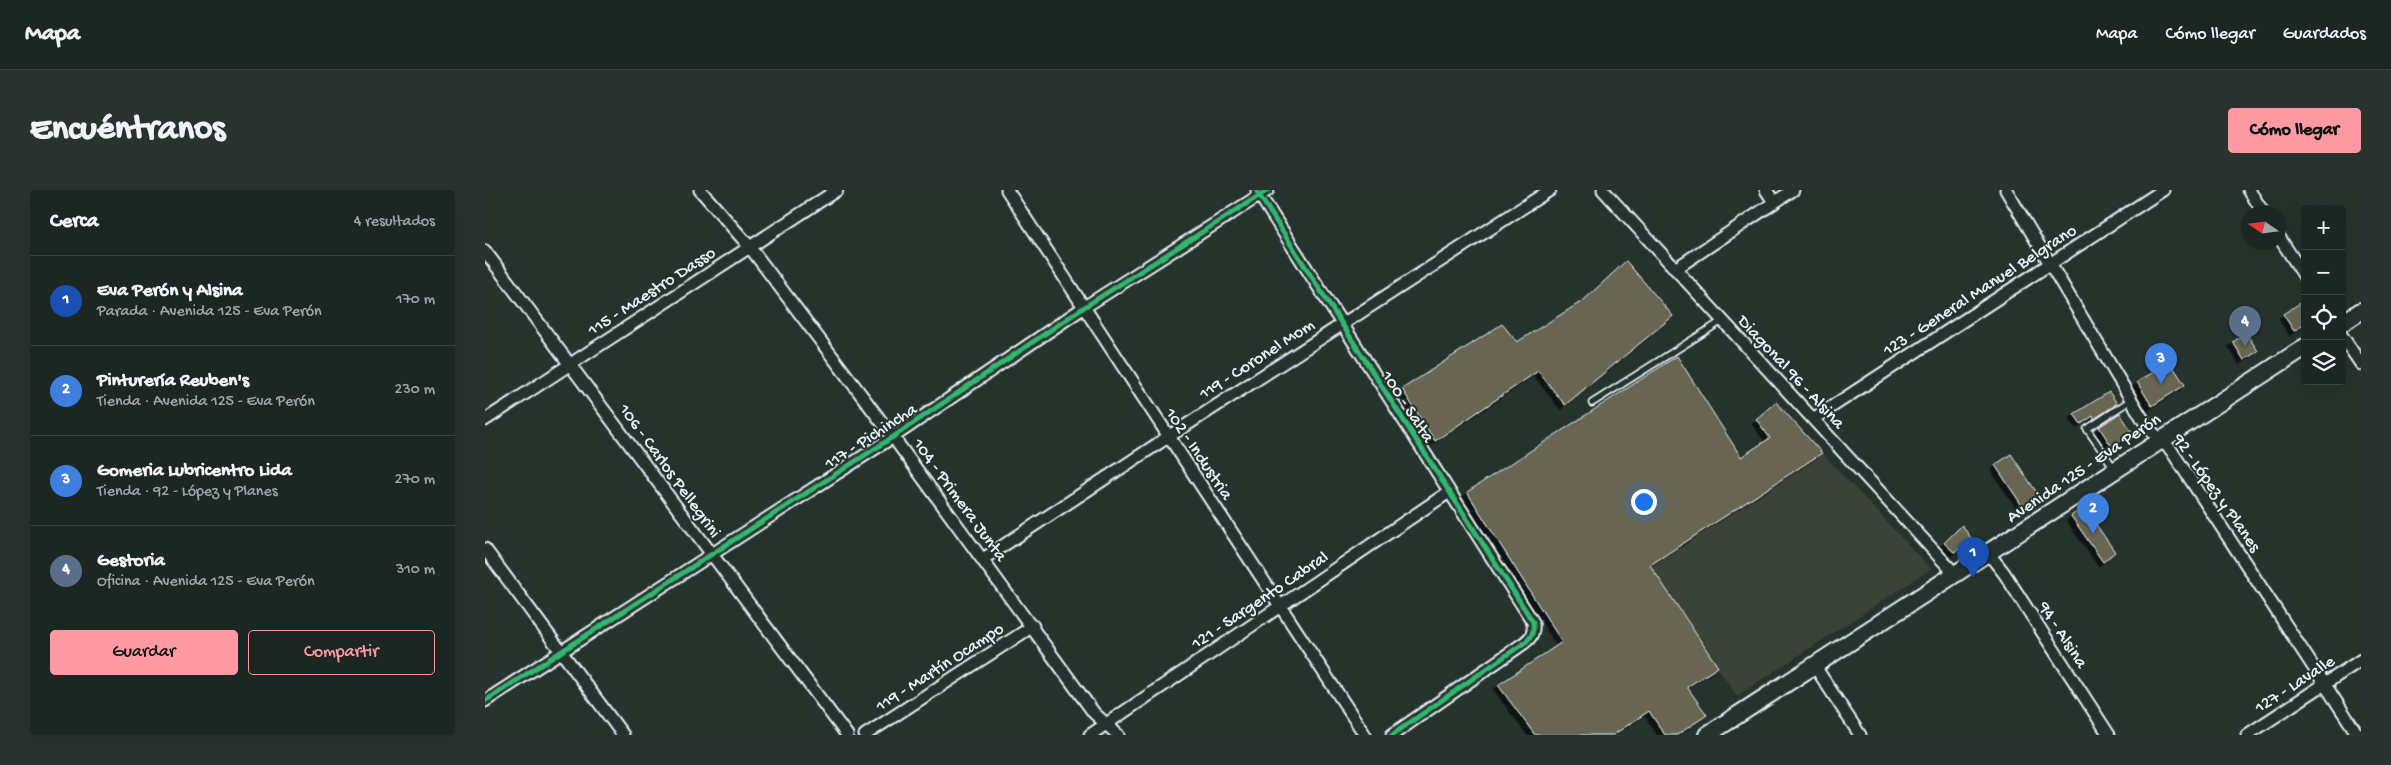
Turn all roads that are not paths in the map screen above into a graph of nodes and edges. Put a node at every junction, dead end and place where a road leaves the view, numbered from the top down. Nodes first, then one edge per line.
1 (700, 190) edge
2 (837, 190) edge
3 (1007, 190) edge
4 (1550, 190) edge
5 (1603, 190) edge
6 (1766, 190) edge
7 (1793, 190) edge
8 (2006, 190) edge
9 (2163, 190) edge
10 (2249, 190) edge
11 (1261, 192) edge
12 (1774, 202) junction
13 (2259, 205) edge
14 (749, 246) junction
15 (2286, 248) edge
16 (485, 251) edge
17 (2051, 262) junction
18 (1675, 269) junction
19 (2301, 271) edge
20 (1083, 308) junction
21 (2361, 311) edge
22 (2346, 320) edge
23 (1722, 321) junction
24 (1341, 324) junction
25 (2345, 340) edge
26 (2301, 350) edge
27 (571, 364) junction
28 (2361, 364) edge
29 (2131, 400) junction
30 (1592, 403) dead end
31 (1813, 418) junction
32 (485, 420) edge
33 (893, 437) junction
34 (1168, 437) junction
35 (2161, 440) junction
36 (2114, 469) junction
37 (1449, 492) junction
38 (485, 549) edge
39 (711, 554) junction
40 (1989, 554) junction
41 (983, 559) junction
42 (1956, 575) junction
43 (1280, 605) junction
44 (1033, 626) junction
45 (562, 652) junction
46 (2361, 660) edge
47 (1814, 665) junction
48 (2325, 684) junction
49 (485, 701) edge
50 (1104, 724) junction
51 (623, 735) edge
52 (847, 735) edge
53 (865, 735) edge
54 (1090, 735) edge
55 (1117, 735) edge
56 (1365, 735) edge
57 (1392, 735) edge
58 (1707, 735) edge
59 (1859, 735) edge
60 (2109, 735) edge
61 (2247, 735) edge
62 (2358, 735) edge

1 - 14 street, 104 - Primera Junta
2 - 14 street, 115 - Maestro Dasso
3 - 20 street, 102 - Industria
4 - 24 street, 119 - Coronel Mom
5 - 18 street, Diagonal 96 - Alsina
6 - 12 street
7 - 12 street
8 - 17 street, 92 - López y Planes
9 - 17 street, 123 - General Manuel Belgrano
10 - 13 street
11 - 20 street, 117 - Pichincha
11 - 24 street, 100 - Salta
12 - 18 street
14 - 27 street, 115 - Maestro Dasso
14 - 33 street, 104 - Primera Junta
15 - 19 street
16 - 27 street, 106 - Carlos Pellegrini
17 - 29 street, 92 - López y Planes
17 - 31 street, 123 - General Manuel Belgrano
18 - 23 street, Diagonal 96 - Alsina
20 - 33 street, 117 - Pichincha
20 - 34 street, 102 - Industria
21 - 22 main road
23 - 30 lane
23 - 31 street, Diagonal 96 - Alsina
24 - 34 street, 119 - Coronel Mom
24 - 37 street, 100 - Salta
25 - 28 street
26 - 35 main road, Avenida 125 - Eva Perón
27 - 32 street, 115 - Maestro Dasso
27 - 39 street, 106 - Carlos Pellegrini
29 - 35 street, 92 - López y Planes
29 - 36 lane
31 - 42 street, Diagonal 96 - Alsina
33 - 39 street, 117 - Pichincha
33 - 41 street, 104 - Primera Junta
34 - 41 street, 119 - Coronel Mom
34 - 43 street, 102 - Industria
35 - 36 main road, Avenida 125 - Eva Perón
35 - 48 street, 92 - López y Planes
36 - 40 main road, Avenida 125 - Eva Perón
37 - 43 street, 121 - Sargento Cabral
37 - 57 street, 100 - Salta
38 - 45 street
39 - 45 street, 117 - Pichincha
39 - 52 street, 106 - Carlos Pellegrini
40 - 42 main road, Avenida 125 - Eva Perón
40 - 60 street, 94 - Alsina
41 - 44 street, 104 - Primera Junta
42 - 47 main road, Avenida 125 - Eva Perón
43 - 50 street, 121 - Sargento Cabral
43 - 56 street, 102 - Industria
44 - 50 street, 104 - Primera Junta
44 - 53 street, 119 - Martín Ocampo
45 - 49 street, 117 - Pichincha
45 - 51 street
46 - 48 street, 127 - Lavalle
47 - 58 main road, Avenida 125 - Eva Perón
47 - 59 street
48 - 61 street, 127 - Lavalle
48 - 62 street, 92 - López y Planes
50 - 54 street, 121 - Sargento Cabral
50 - 55 street, 104 - Primera Junta

